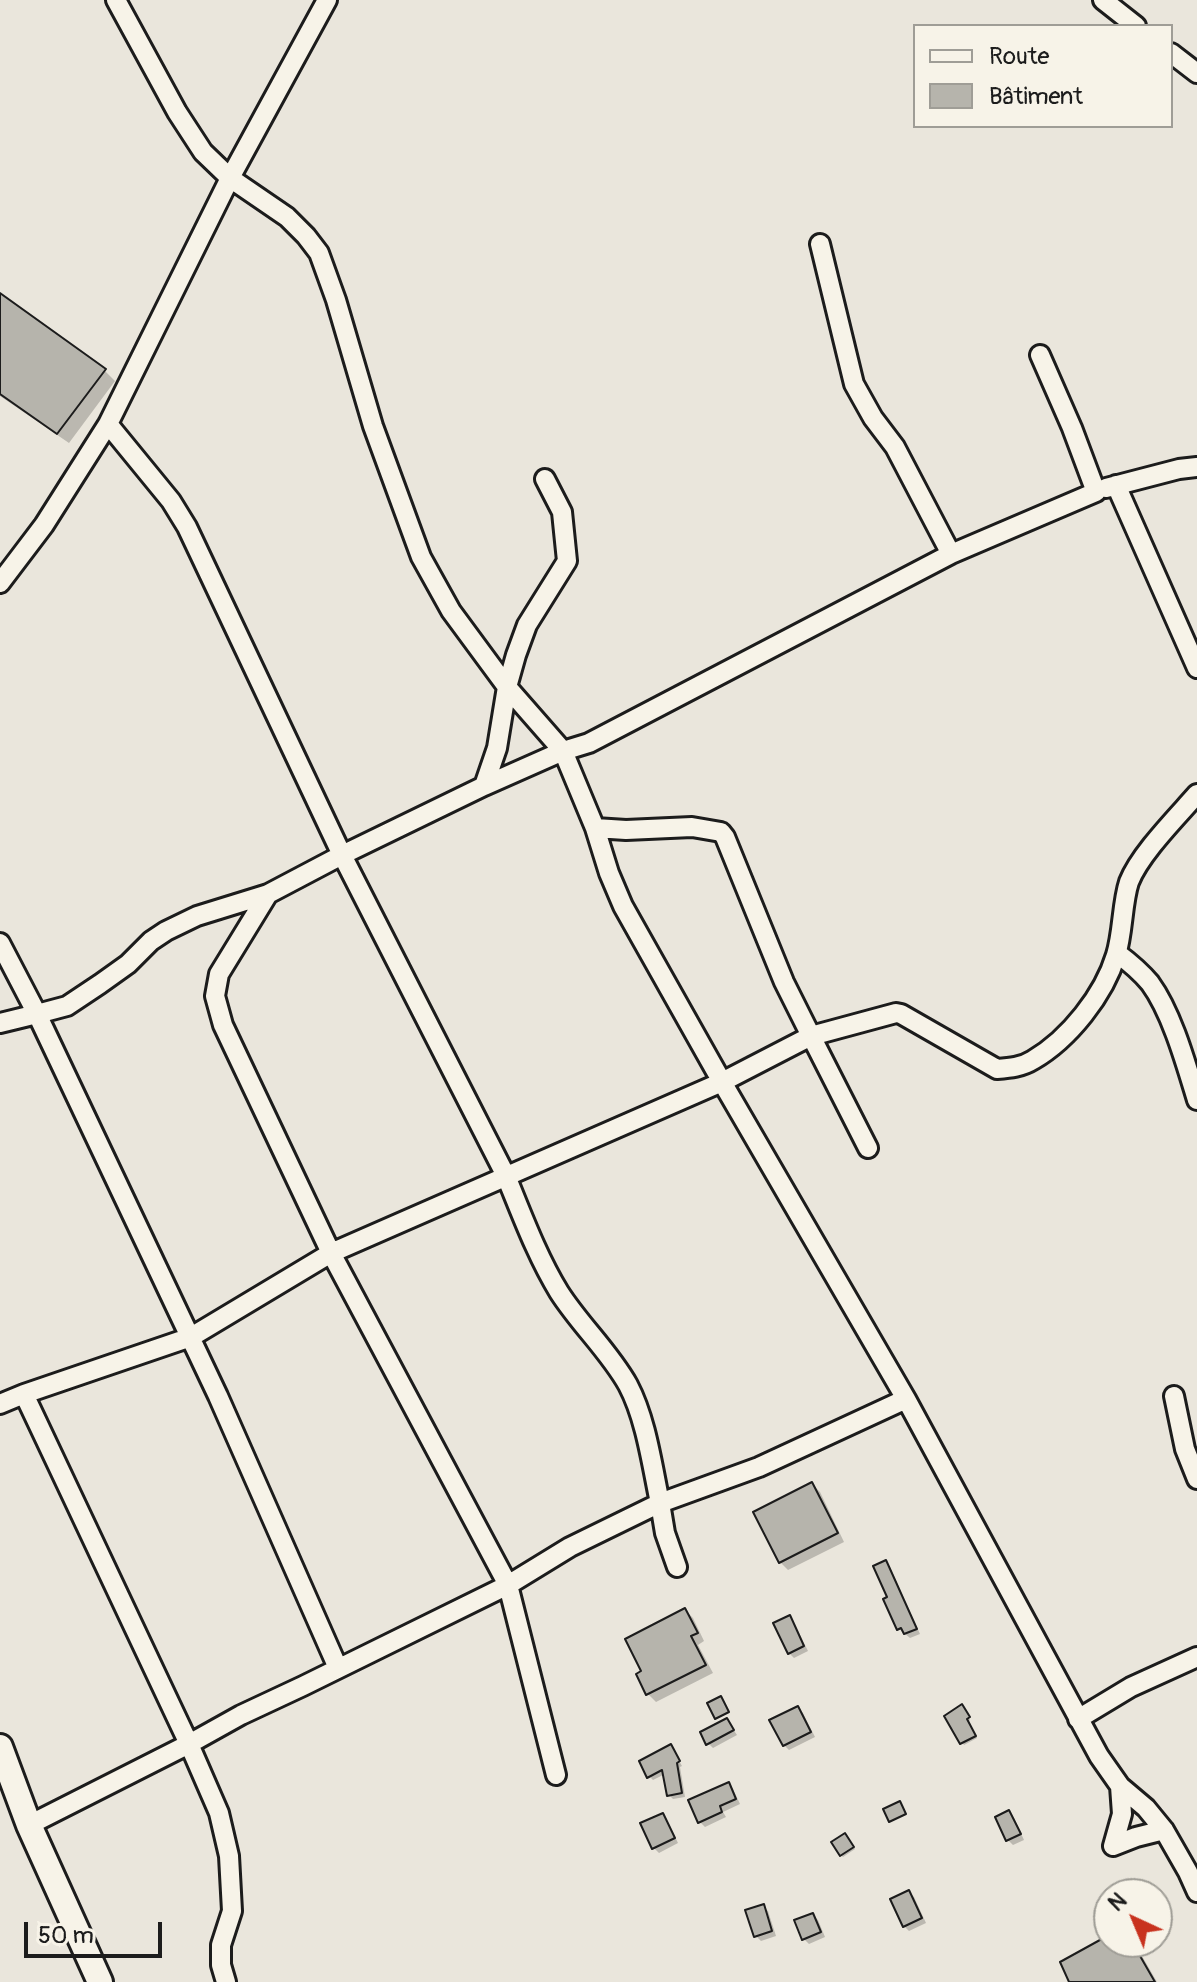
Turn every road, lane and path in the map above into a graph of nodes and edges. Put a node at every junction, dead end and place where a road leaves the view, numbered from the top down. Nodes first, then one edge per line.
1 (116, 0) edge
2 (327, 0) edge
3 (1103, 0) edge
4 (1133, 24) edge
5 (1173, 55) edge
6 (1197, 73) edge
7 (230, 178) junction
8 (820, 244) dead end
9 (1040, 355) dead end
10 (108, 424) junction
11 (1197, 467) edge
12 (545, 479) dead end
13 (1116, 485) junction
14 (1096, 492) junction
15 (951, 554) junction
16 (0, 583) edge
17 (1197, 668) edge
18 (507, 687) junction
19 (563, 751) junction
20 (484, 786) junction
21 (1197, 794) edge
22 (595, 828) junction
23 (342, 855) junction
24 (268, 894) junction
25 (0, 943) edge
26 (1117, 953) junction
27 (37, 1014) junction
28 (0, 1023) edge
29 (811, 1036) junction
30 (722, 1082) junction
31 (1197, 1100) edge
32 (868, 1148) dead end
33 (506, 1176) junction
34 (331, 1253) junction
35 (191, 1337) junction
36 (24, 1394) junction
37 (1174, 1396) dead end
38 (906, 1399) junction
39 (0, 1404) edge
40 (1197, 1479) edge
41 (660, 1503) junction
42 (677, 1567) dead end
43 (508, 1585) junction
44 (1197, 1657) edge
45 (338, 1668) junction
46 (1078, 1719) junction
47 (189, 1744) junction
48 (0, 1747) edge
49 (556, 1775) dead end
50 (1120, 1786) junction
51 (29, 1825) junction
52 (1164, 1830) junction
53 (1197, 1892) edge
54 (100, 1982) edge
55 (226, 1982) edge

1 - 7 street
2 - 7 street
3 - 4 street
5 - 6 street
7 - 10 street
7 - 18 street
8 - 15 street
9 - 14 street
10 - 16 street
10 - 23 street
11 - 13 street
12 - 18 street
13 - 14 street
13 - 17 street
14 - 15 street
15 - 19 street
18 - 19 street
18 - 20 street
19 - 20 street
19 - 22 street
20 - 23 street
21 - 26 street
22 - 29 street
22 - 30 street
23 - 24 street
23 - 33 street
24 - 27 street
24 - 34 street
25 - 27 street
26 - 29 street
26 - 31 street
27 - 28 street
27 - 35 street
29 - 30 street
29 - 32 street
30 - 33 street
30 - 38 street
33 - 34 street
33 - 41 street
34 - 35 street
34 - 43 street
35 - 36 street
35 - 45 street
36 - 39 street
36 - 47 street
37 - 40 street
38 - 41 street
38 - 46 street
41 - 42 street
41 - 43 street
43 - 45 street
43 - 49 street
44 - 46 street
45 - 47 street
46 - 50 street
47 - 51 street
47 - 55 street
48 - 51 street
50 - 52 street
50 - 52 street
51 - 54 street
52 - 53 street

